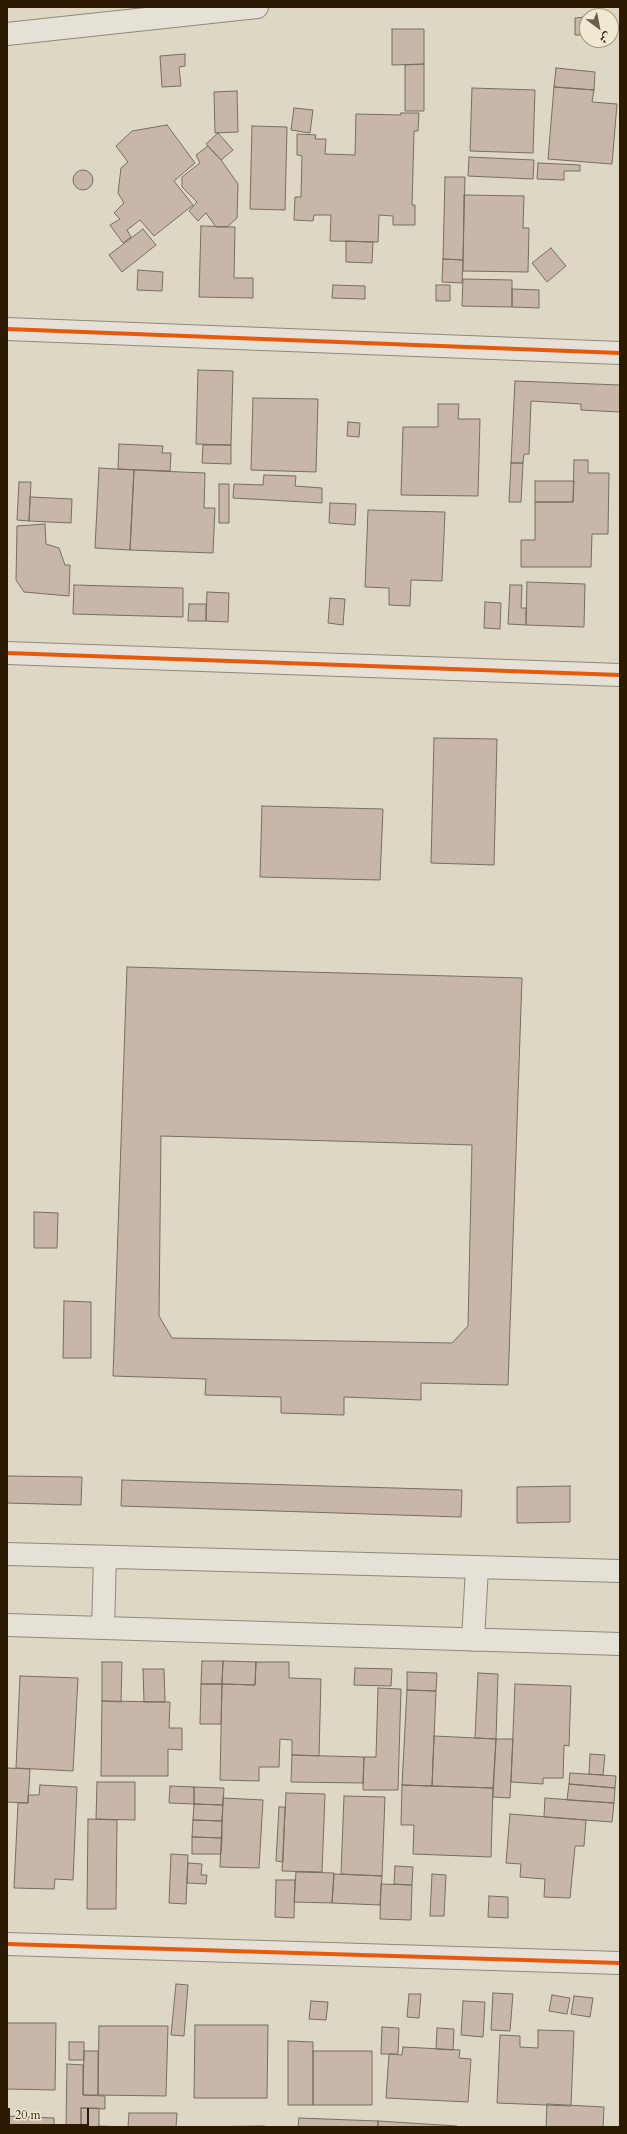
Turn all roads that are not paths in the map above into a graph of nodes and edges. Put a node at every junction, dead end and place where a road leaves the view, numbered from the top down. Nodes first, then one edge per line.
1 (257, 7) edge
2 (7, 34) edge
3 (7, 330) edge
4 (620, 353) edge
5 (7, 653) edge
6 (620, 675) edge
7 (7, 1554) edge
8 (104, 1557) junction
9 (477, 1568) junction
10 (620, 1571) edge
11 (7, 1625) edge
12 (103, 1628) junction
13 (473, 1640) junction
14 (620, 1644) edge
15 (7, 1944) edge
16 (620, 1963) edge

1 - 2 street
3 - 4 street
5 - 6 street
7 - 8 street
8 - 9 street
8 - 12 street
9 - 10 street
9 - 13 street
11 - 12 street
12 - 13 street
13 - 14 street
15 - 16 street

